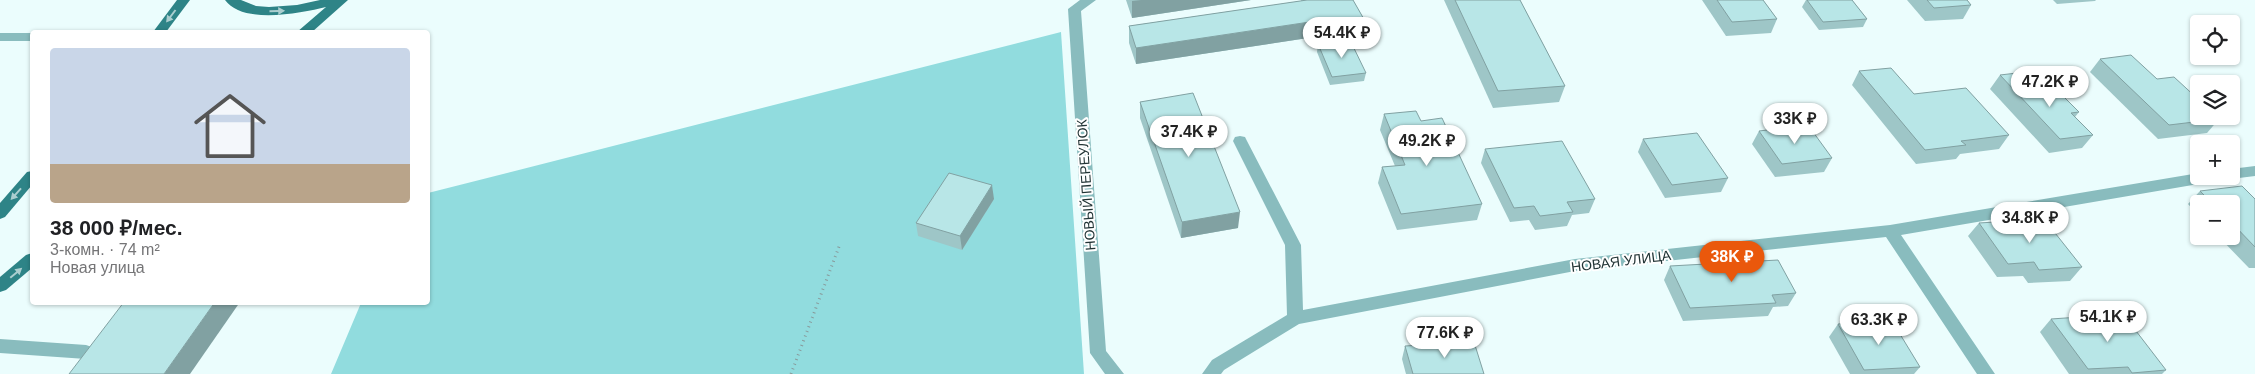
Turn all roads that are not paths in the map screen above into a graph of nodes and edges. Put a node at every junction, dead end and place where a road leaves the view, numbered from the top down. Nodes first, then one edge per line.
1 (184, 0) edge
2 (231, 0) edge
3 (337, 0) edge
4 (342, 0) edge
5 (1090, 0) edge
6 (1069, 4) edge
7 (161, 30) edge
8 (306, 30) edge
9 (0, 37) edge
10 (30, 37) edge
11 (1240, 141) dead end
12 (2255, 171) edge
13 (2240, 173) edge
14 (30, 178) edge
15 (2190, 180) edge
16 (0, 213) edge
17 (1890, 231) junction
18 (30, 261) edge
19 (0, 286) edge
20 (1295, 318) junction
21 (0, 346) edge
22 (86, 352) edge
23 (1215, 370) edge
24 (1115, 374) edge
25 (1986, 374) edge

1 -> 7 main road
2 -> 3 main road
4 - 8 main road
5 - 6 street, НОВЫЙ ПЕРЕУЛОК
6 - 24 street, НОВЫЙ ПЕРЕУЛОК
9 - 10 street
11 - 20 street
12 - 13 street
14 -> 16 main road
15 - 17 street, НОВАЯ УЛИЦА
17 - 20 street, НОВАЯ УЛИЦА
17 - 25 street
19 -> 18 main road
20 - 23 street, НОВАЯ УЛИЦА
21 - 22 street

